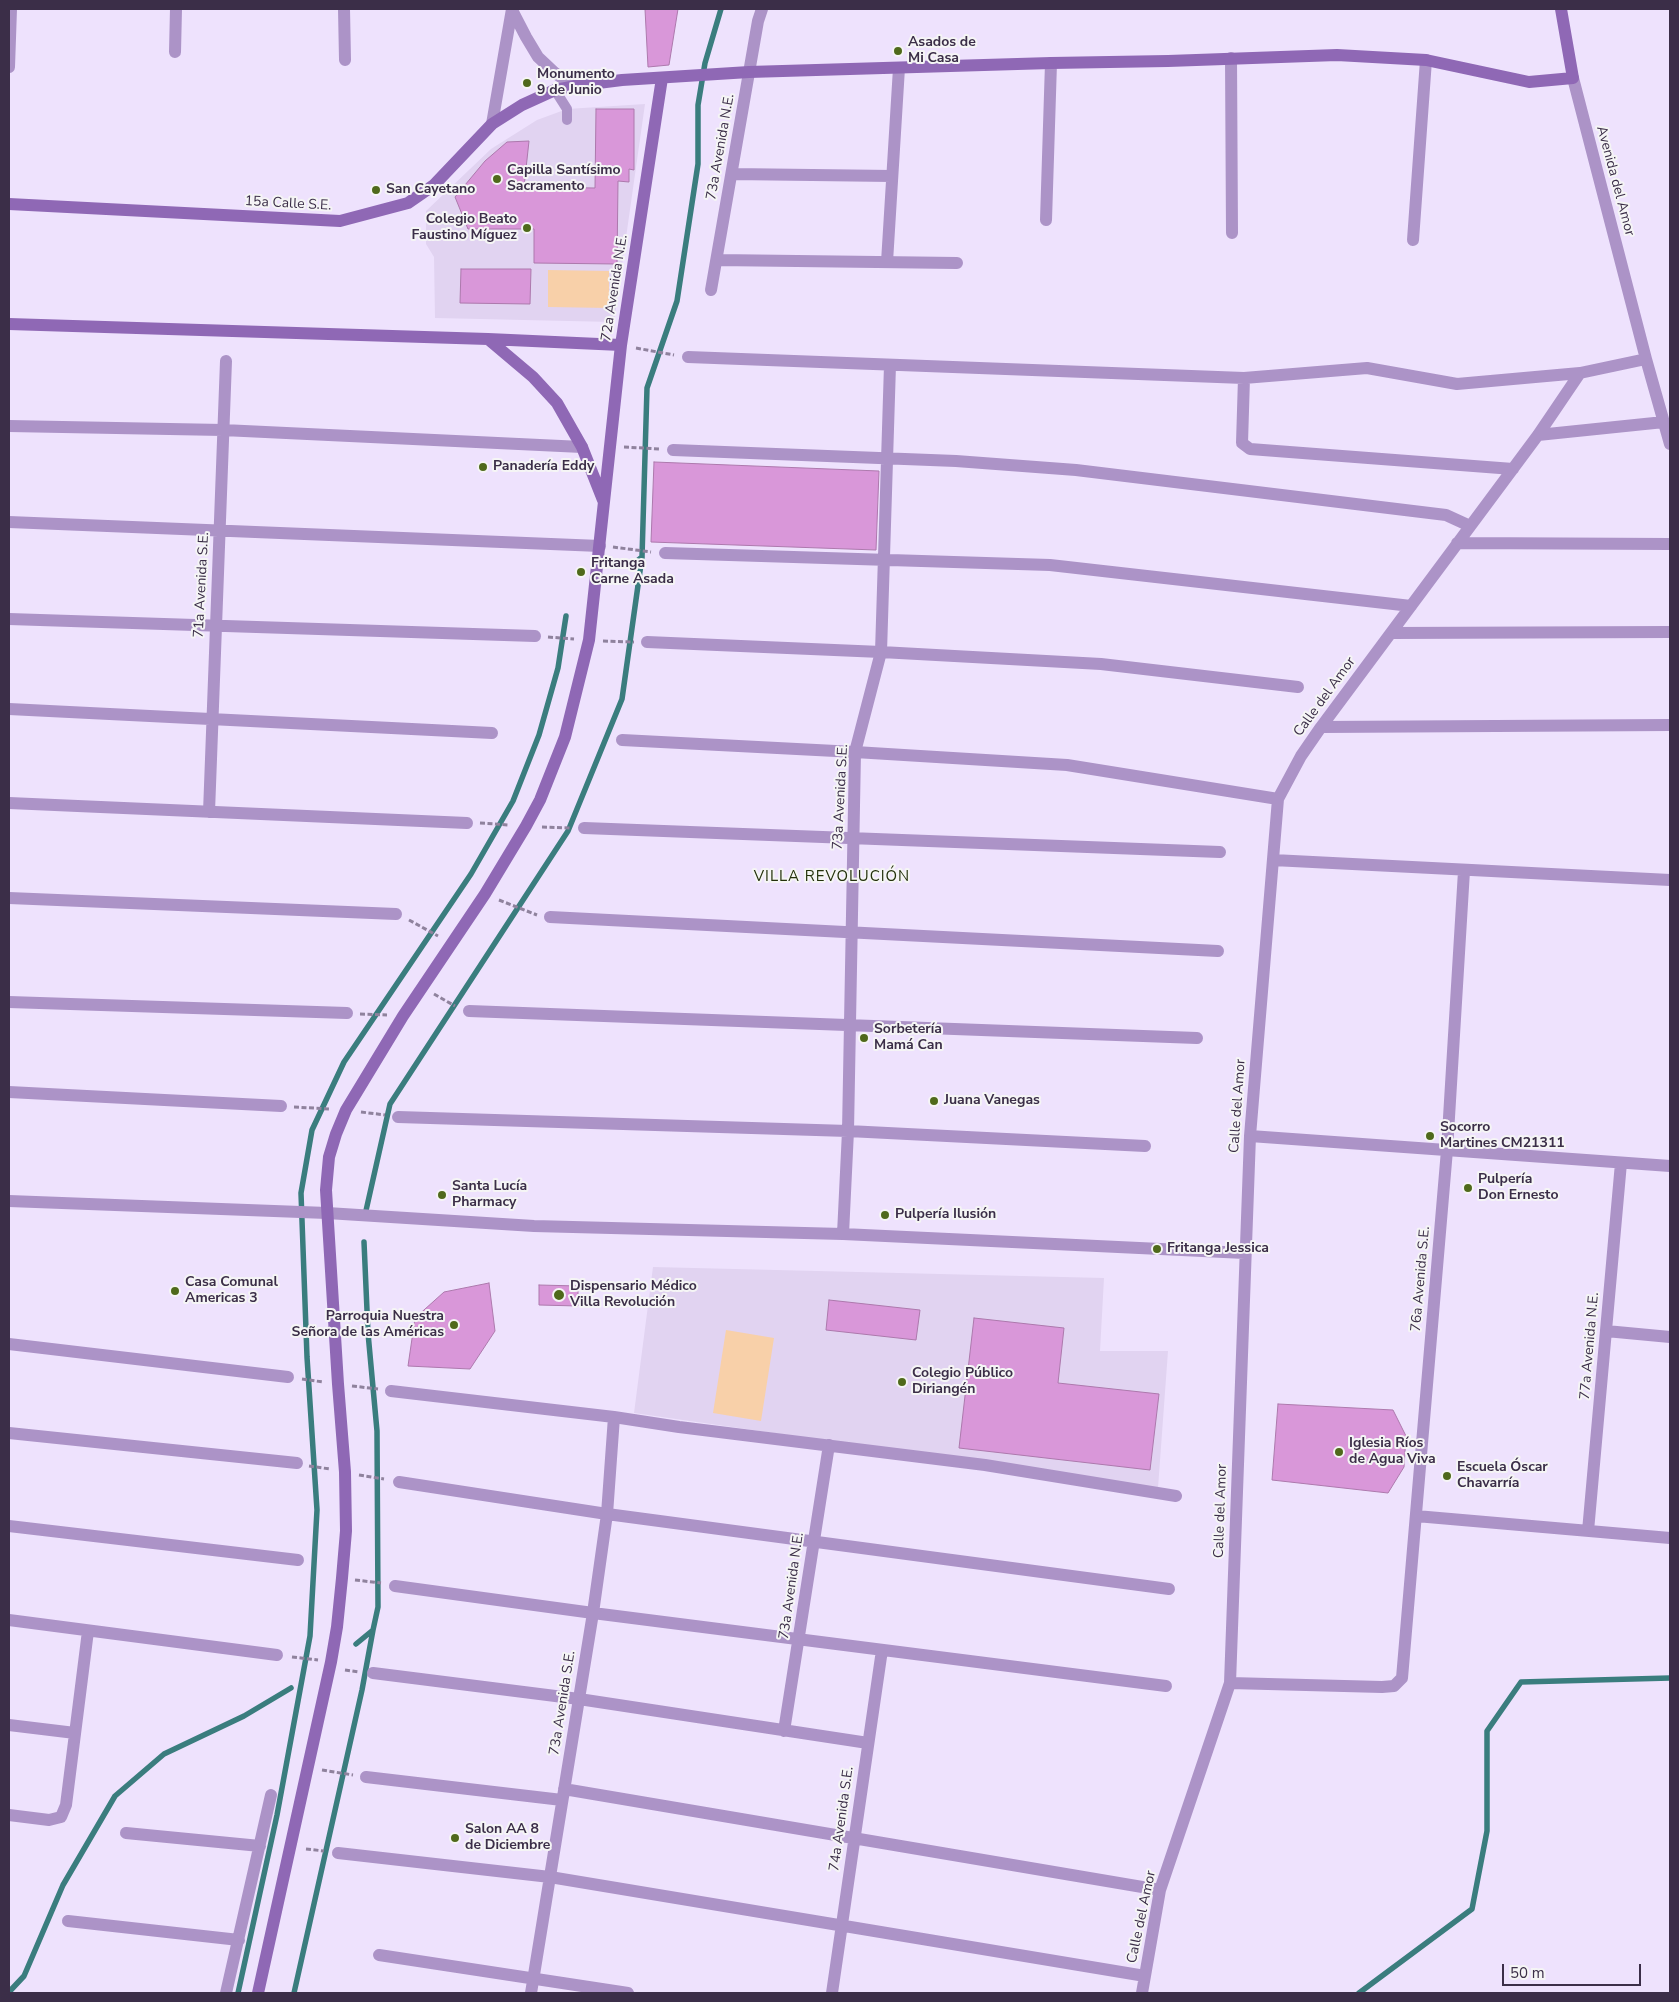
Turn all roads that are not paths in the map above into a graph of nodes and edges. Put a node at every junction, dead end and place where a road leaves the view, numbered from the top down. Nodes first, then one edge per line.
1 (11, 9) edge
2 (176, 9) edge
3 (344, 9) edge
4 (512, 9) edge
5 (762, 9) edge
6 (1561, 9) edge
7 (175, 52) dead end
8 (1231, 58) junction
9 (344, 60) dead end
10 (1426, 60) junction
11 (1051, 63) junction
12 (9, 67) edge
13 (899, 68) junction
14 (749, 72) junction
15 (668, 77) junction
16 (1573, 78) junction
17 (574, 86) junction
18 (555, 90) junction
19 (567, 120) dead end
20 (492, 124) junction
21 (732, 174) junction
22 (892, 176) junction
23 (9, 204) edge
24 (1046, 220) dead end
25 (1232, 233) dead end
26 (1413, 240) dead end
27 (716, 260) junction
28 (887, 262) junction
29 (957, 263) dead end
30 (711, 290) dead end
31 (9, 324) edge
32 (488, 339) junction
33 (621, 345) junction
34 (688, 357) dead end
35 (1646, 359) junction
36 (226, 361) dead end
37 (890, 365) junction
38 (1580, 374) junction
39 (1244, 378) junction
40 (1664, 422) junction
41 (9, 426) edge
42 (223, 430) junction
43 (1538, 434) junction
44 (1670, 444) edge
45 (582, 447) junction
46 (673, 450) dead end
47 (888, 458) junction
48 (1513, 469) junction
49 (604, 503) junction
50 (9, 522) edge
51 (1470, 526) junction
52 (220, 530) junction
53 (1458, 543) junction
54 (1670, 544) edge
55 (600, 546) junction
56 (665, 553) dead end
57 (884, 560) junction
58 (1411, 606) junction
59 (9, 619) edge
60 (215, 625) junction
61 (1670, 632) edge
62 (1390, 633) junction
63 (535, 636) dead end
64 (644, 642) road end
65 (881, 652) junction
66 (1298, 687) dead end
67 (9, 709) edge
68 (212, 719) junction
69 (1670, 725) edge
70 (1321, 727) junction
71 (492, 733) dead end
72 (622, 740) dead end
73 (855, 752) junction
74 (1278, 799) junction
75 (9, 803) edge
76 (209, 812) junction
77 (467, 823) dead end
78 (578, 828) road end
79 (853, 839) junction
80 (1220, 852) dead end
81 (1272, 860) junction
82 (1464, 870) junction
83 (1670, 880) edge
84 (9, 898) edge
85 (396, 914) dead end
86 (550, 917) dead end
87 (852, 932) junction
88 (1218, 950) dead end
89 (9, 1002) edge
90 (463, 1010) road end
91 (347, 1013) dead end
92 (850, 1024) junction
93 (1197, 1038) dead end
94 (9, 1092) edge
95 (281, 1106) dead end
96 (395, 1116) road end
97 (848, 1131) junction
98 (1250, 1136) junction
99 (1145, 1146) dead end
100 (1447, 1150) junction
101 (1621, 1163) junction
102 (1670, 1166) edge
103 (9, 1201) edge
104 (327, 1213) junction
105 (843, 1234) junction
106 (1245, 1253) junction
107 (1606, 1331) junction
108 (1670, 1337) edge
109 (9, 1344) edge
110 (294, 1378) road end
111 (386, 1391) road end
112 (614, 1417) junction
113 (9, 1433) edge
114 (829, 1445) junction
115 (303, 1464) road end
116 (394, 1481) road end
117 (1176, 1496) dead end
118 (607, 1514) junction
119 (1416, 1516) junction
120 (9, 1526) edge
121 (1588, 1531) junction
122 (1670, 1538) edge
123 (814, 1541) junction
124 (298, 1560) dead end
125 (391, 1585) road end
126 (1169, 1590) dead end
127 (593, 1613) junction
128 (9, 1620) edge
129 (88, 1631) junction
130 (800, 1639) junction
131 (882, 1650) junction
132 (283, 1656) road end
133 (373, 1673) dead end
134 (1230, 1683) junction
135 (1166, 1686) dead end
136 (579, 1699) junction
137 (9, 1725) edge
138 (784, 1730) junction
139 (75, 1733) junction
140 (868, 1743) junction
141 (366, 1777) dead end
142 (271, 1795) dead end
143 (563, 1795) junction
144 (9, 1815) edge
145 (126, 1833) dead end
146 (855, 1837) junction
147 (260, 1846) junction
148 (338, 1853) dead end
149 (550, 1877) junction
150 (1160, 1890) junction
151 (68, 1921) dead end
152 (842, 1926) junction
153 (239, 1940) junction
154 (379, 1955) dead end
155 (1145, 1976) junction
156 (533, 1979) junction
157 (226, 1993) edge
158 (258, 1993) edge
159 (531, 1993) edge
160 (628, 1993) edge
161 (832, 1993) edge
162 (1142, 1993) edge

1 - 12 street
2 - 7 street
3 - 9 street
4 - 17 street
4 - 20 street
5 - 14 street, 73a Avenida N.E.
6 - 16 street, Avenida del Amor
8 - 10 street, 15a Calle S.E.
8 - 11 street, 15a Calle S.E.
8 - 25 street
10 - 16 street, 15a Calle S.E.
10 - 26 street
11 - 13 street, 15a Calle S.E.
11 - 24 street
13 - 14 street, 15a Calle S.E.
13 - 22 street
14 - 15 street, 15a Calle S.E.
14 - 21 street, 73a Avenida N.E.
15 - 17 street, 15a Calle S.E.
15 - 33 street, 72a Avenida N.E.
16 - 35 street, Avenida del Amor
17 - 18 street, 15a Calle S.E.
18 - 19 lane
18 - 20 street, 15a Calle S.E.
20 - 23 street, 15a Calle S.E.
21 - 22 street
21 - 27 street, 73a Avenida N.E.
22 - 28 street
27 - 28 street
27 - 30 street, 73a Avenida N.E.
28 - 29 street
31 - 32 street
32 - 33 street
32 - 45 street
33 - 49 street, 72a Avenida N.E.
34 - 37 street
35 - 38 street
35 - 40 street, Avenida del Amor
36 - 42 street, 71a Avenida S.E.
37 - 39 street
37 - 47 street, 73a Avenida S.E.
38 - 39 street
38 - 43 street, Calle del Amor
39 - 48 street
40 - 43 street
40 - 44 street, Avenida del Amor
41 - 42 street
42 - 45 street
42 - 52 street, 71a Avenida S.E.
43 - 48 street, Calle del Amor
45 - 49 street
46 - 47 street
47 - 51 street
47 - 57 street, 73a Avenida S.E.
48 - 51 street, Calle del Amor
49 - 55 street, 72a Avenida N.E.
50 - 52 street
51 - 53 street, Calle del Amor
52 - 55 street
52 - 60 street, 71a Avenida S.E.
53 - 54 street
53 - 58 street, Calle del Amor
55 - 104 street, 72a Avenida N.E.
56 - 57 street
57 - 58 street
57 - 65 street, 73a Avenida S.E.
58 - 62 street, Calle del Amor
59 - 60 street
60 - 63 street
60 - 68 street, 71a Avenida S.E.
61 - 62 street
62 - 70 street, Calle del Amor
64 - 65 street
65 - 66 street
65 - 73 street, 73a Avenida S.E.
67 - 68 street
68 - 71 street
68 - 76 street, 71a Avenida S.E.
69 - 70 street
70 - 74 street, Calle del Amor
72 - 73 street
73 - 74 street
73 - 79 street, 73a Avenida S.E.
74 - 81 street, Calle del Amor
75 - 76 street
76 - 77 street
78 - 79 street
79 - 80 street
79 - 87 street, 73a Avenida S.E.
81 - 82 street
81 - 98 street, Calle del Amor
82 - 83 street
82 - 100 street, 76a Avenida S.E.
84 - 85 street
86 - 87 street
87 - 88 street
87 - 92 street, 73a Avenida S.E.
89 - 91 street
90 - 92 street
92 - 93 street
92 - 97 street, 73a Avenida S.E.
94 - 95 street
96 - 97 street
97 - 99 street
97 - 105 street, 73a Avenida S.E.
98 - 100 street
98 - 106 street, Calle del Amor
100 - 101 street
100 - 119 street, 76a Avenida S.E.
101 - 102 street
101 - 107 street, 77a Avenida N.E.
103 - 104 street
104 - 105 street
104 - 158 street, 72a Avenida N.E.
105 - 106 street
106 - 134 street, Calle del Amor
107 - 108 street
107 - 121 street, 77a Avenida N.E.
109 - 110 street
111 - 112 street
112 - 114 street
112 - 118 street, 73a Avenida S.E.
113 - 115 street
114 - 117 street
114 - 123 street, 73a Avenida N.E.
116 - 118 street
118 - 123 street
118 - 127 street, 73a Avenida S.E.
119 - 121 street
119 - 134 street, 76a Avenida S.E.
120 - 124 street
121 - 122 street
123 - 126 street
123 - 130 street, 73a Avenida N.E.
125 - 127 street
127 - 130 street
127 - 136 street, 73a Avenida S.E.
128 - 129 street
129 - 132 street
129 - 139 street
130 - 131 street
130 - 138 street, 73a Avenida N.E.
131 - 135 street
131 - 140 street, 74a Avenida S.E.
133 - 136 street
134 - 150 street, Calle del Amor
136 - 138 street
136 - 143 street, 73a Avenida S.E.
137 - 139 street
138 - 140 street
139 - 144 street
140 - 146 street, 74a Avenida S.E.
141 - 143 street
142 - 147 street
143 - 146 street
143 - 149 street, 73a Avenida S.E.
145 - 147 street
146 - 150 street
146 - 152 street, 74a Avenida S.E.
147 - 153 street
148 - 149 street
149 - 152 street
149 - 156 street, 73a Avenida S.E.
150 - 155 street, Calle del Amor
151 - 153 street
152 - 155 street
152 - 161 street, 74a Avenida S.E.
153 - 157 street
154 - 156 street
155 - 162 street, Calle del Amor
156 - 159 street, 73a Avenida S.E.
156 - 160 street

